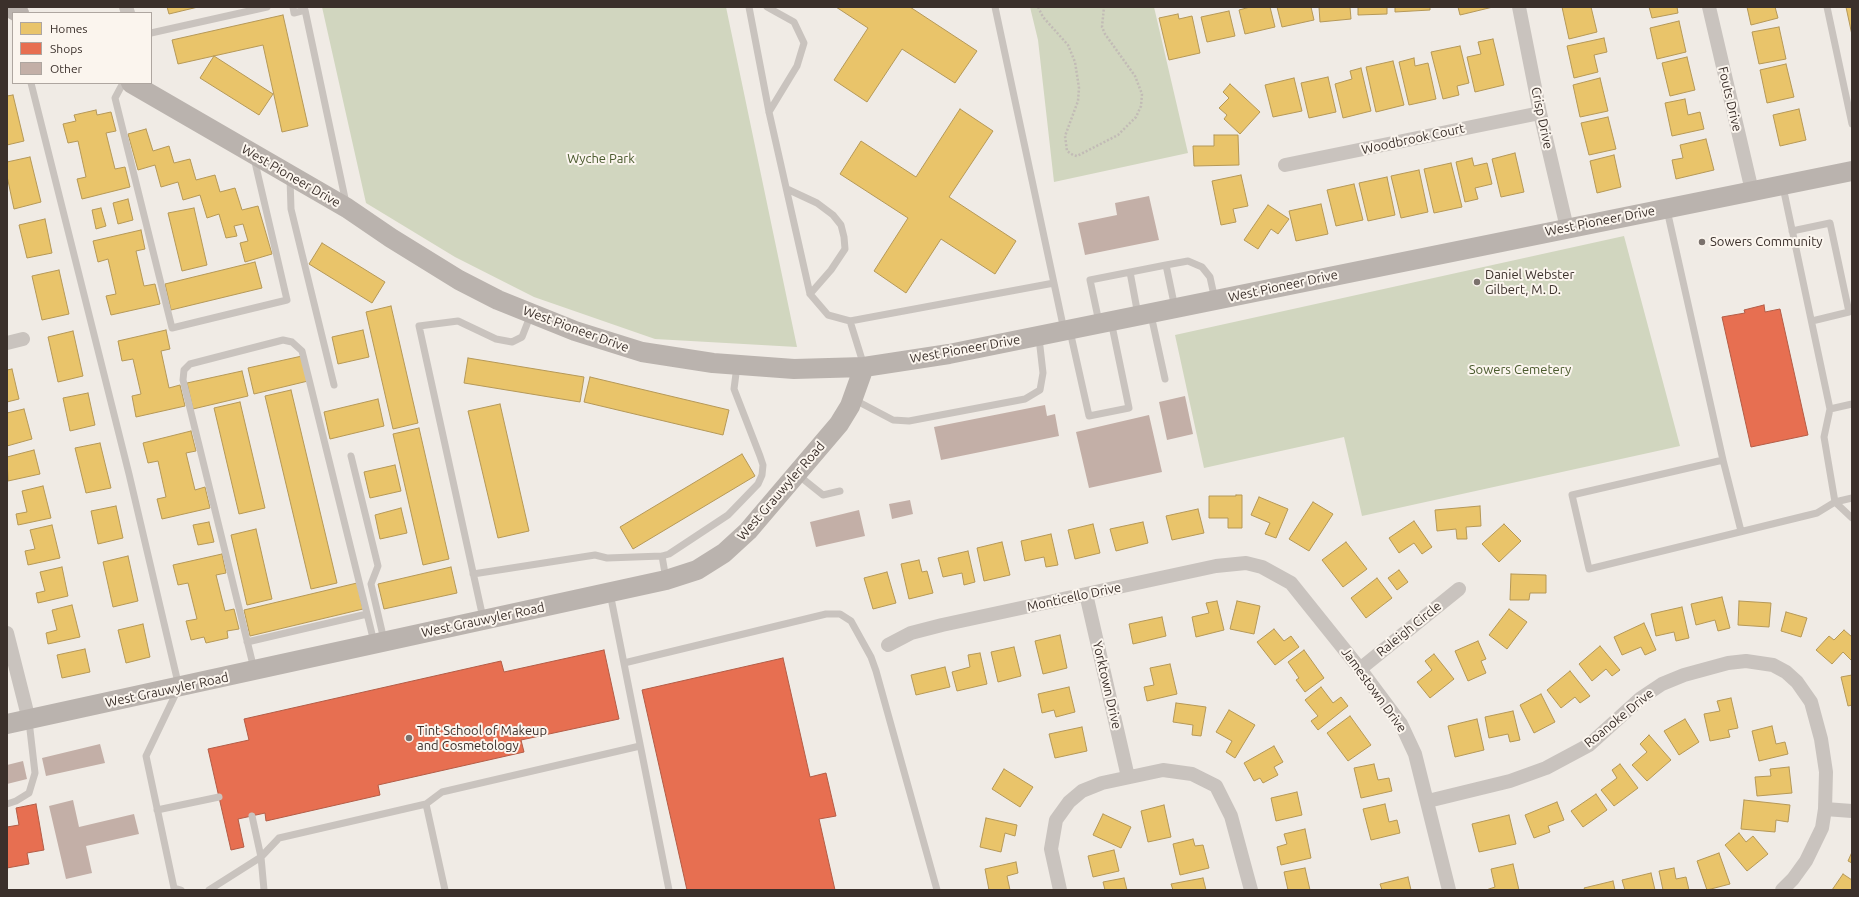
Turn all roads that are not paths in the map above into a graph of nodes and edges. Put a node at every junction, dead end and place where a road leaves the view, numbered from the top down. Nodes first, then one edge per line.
1 (267, 7) edge
2 (293, 7) edge
3 (749, 7) edge
4 (767, 7) edge
5 (995, 7) edge
6 (1520, 7) edge
7 (1708, 7) edge
8 (1827, 7) edge
9 (152, 33) edge
10 (31, 84) edge
11 (122, 84) edge
12 (133, 84) edge
13 (769, 112) junction
14 (1540, 113) junction
15 (1852, 124) edge
16 (254, 154) junction
17 (1285, 165) dead end
18 (1852, 171) edge
19 (290, 174) junction
20 (1783, 185) junction
21 (786, 189) junction
22 (1752, 191) junction
23 (347, 208) junction
24 (1666, 208) junction
25 (1567, 228) junction
26 (1792, 231) junction
27 (1166, 265) junction
28 (1130, 272) junction
29 (1054, 283) junction
30 (810, 294) junction
31 (1215, 300) junction
32 (1175, 308) junction
33 (531, 313) junction
34 (1145, 314) junction
35 (850, 321) junction
36 (1812, 321) junction
37 (1105, 322) junction
38 (1067, 330) junction
39 (1039, 336) junction
40 (23, 339) dead end
41 (7, 343) edge
42 (737, 365) junction
43 (864, 367) junction
44 (1165, 379) dead end
45 (334, 385) dead end
46 (853, 399) junction
47 (1852, 404) edge
48 (1830, 410) junction
49 (351, 456) dead end
50 (1723, 460) junction
51 (797, 473) junction
52 (840, 491) dead end
53 (1852, 498) edge
54 (1835, 502) junction
55 (1852, 518) edge
56 (1741, 531) junction
57 (662, 556) junction
58 (1262, 567) joint
59 (473, 574) junction
60 (666, 580) junction
61 (1459, 589) dead end
62 (610, 593) junction
63 (1086, 594) junction
64 (367, 614) junction
65 (484, 620) junction
66 (7, 634) edge
67 (247, 642) junction
68 (379, 643) junction
69 (888, 645) dead end
70 (624, 664) junction
71 (1360, 669) junction
72 (254, 670) junction
73 (179, 687) junction
74 (29, 720) junction
75 (7, 724) edge
76 (640, 746) junction
77 (1128, 777) junction
78 (219, 797) dead end
79 (1428, 801) junction
80 (7, 804) edge
81 (426, 804) junction
82 (1825, 809) junction
83 (157, 810) junction
84 (1852, 811) edge
85 (252, 816) dead end
86 (261, 857) junction
87 (181, 890) edge
88 (209, 890) edge
89 (264, 890) edge
90 (445, 890) edge
91 (669, 890) edge
92 (937, 890) edge
93 (1060, 890) edge
94 (1251, 890) edge
95 (1449, 890) edge
96 (1782, 890) edge

1 - 9 lane
2 - 23 lane
3 - 13 lane
4 - 13 lane
5 - 29 lane
6 - 14 street, Crisp Drive
7 - 22 street, Fouts Drive
8 - 15 lane
10 - 73 lane
11 - 16 lane
12 - 16 main road, West Pioneer Drive
13 - 21 lane
14 - 17 street, Woodbrook Court
14 - 25 street, Crisp Drive
16 - 19 main road, West Pioneer Drive
18 - 20 main road, West Pioneer Drive
19 - 23 main road, West Pioneer Drive
19 - 45 lane
20 - 22 main road, West Pioneer Drive
20 - 26 lane
21 - 30 lane
21 - 30 lane
22 - 24 main road, West Pioneer Drive
23 - 33 main road, West Pioneer Drive
24 - 25 main road, West Pioneer Drive
24 - 50 lane
25 - 31 main road, West Pioneer Drive
26 - 36 lane
26 - 36 lane
27 - 28 lane
27 - 31 lane
27 - 32 lane
28 - 34 lane
28 - 37 lane
29 - 35 lane
29 - 38 lane
30 - 35 lane
31 - 32 main road, West Pioneer Drive
32 - 34 main road, West Pioneer Drive
33 - 42 main road, West Pioneer Drive
33 - 59 lane
34 - 37 main road, West Pioneer Drive
34 - 44 lane
35 - 43 lane
36 - 48 lane
37 - 38 main road, West Pioneer Drive
37 - 38 lane
38 - 39 main road, West Pioneer Drive
39 - 43 main road, West Pioneer Drive
39 - 46 lane
40 - 41 street
42 - 43 main road, West Pioneer Drive
42 - 57 lane
43 - 46 main road, West Grauwyler Road
46 - 51 main road, West Grauwyler Road
47 - 48 lane
48 - 54 lane
49 - 68 lane
50 - 56 lane
50 - 56 lane
51 - 52 lane
51 - 60 main road, West Grauwyler Road
53 - 54 lane
54 - 55 lane
54 - 56 lane
57 - 59 lane
57 - 60 lane
58 - 63 street, Monticello Drive
58 - 71 street, Jamestown Drive
59 - 65 lane
60 - 62 main road, West Grauwyler Road
61 - 71 street, Raleigh Circle
62 - 65 main road, West Grauwyler Road
62 - 70 lane
63 - 69 street, Monticello Drive
63 - 77 street, Yorktown Drive
64 - 67 lane
64 - 67 lane
64 - 68 lane
65 - 68 main road, West Grauwyler Road
66 - 74 street
67 - 72 lane
68 - 72 main road, West Grauwyler Road
70 - 76 lane
70 - 92 lane
71 - 79 street, Jamestown Drive
72 - 73 main road, West Grauwyler Road
73 - 74 main road, West Grauwyler Road
73 - 83 lane
74 - 75 main road, West Grauwyler Road
74 - 80 lane
76 - 81 lane
76 - 91 lane
77 - 93 street
77 - 94 street
78 - 83 lane
79 - 82 street, Roanoke Drive
79 - 95 street, Jamestown Drive
81 - 86 lane
81 - 90 lane
82 - 84 street
82 - 96 street, Roanoke Drive
83 - 87 lane
85 - 86 lane
86 - 88 lane
86 - 89 lane

